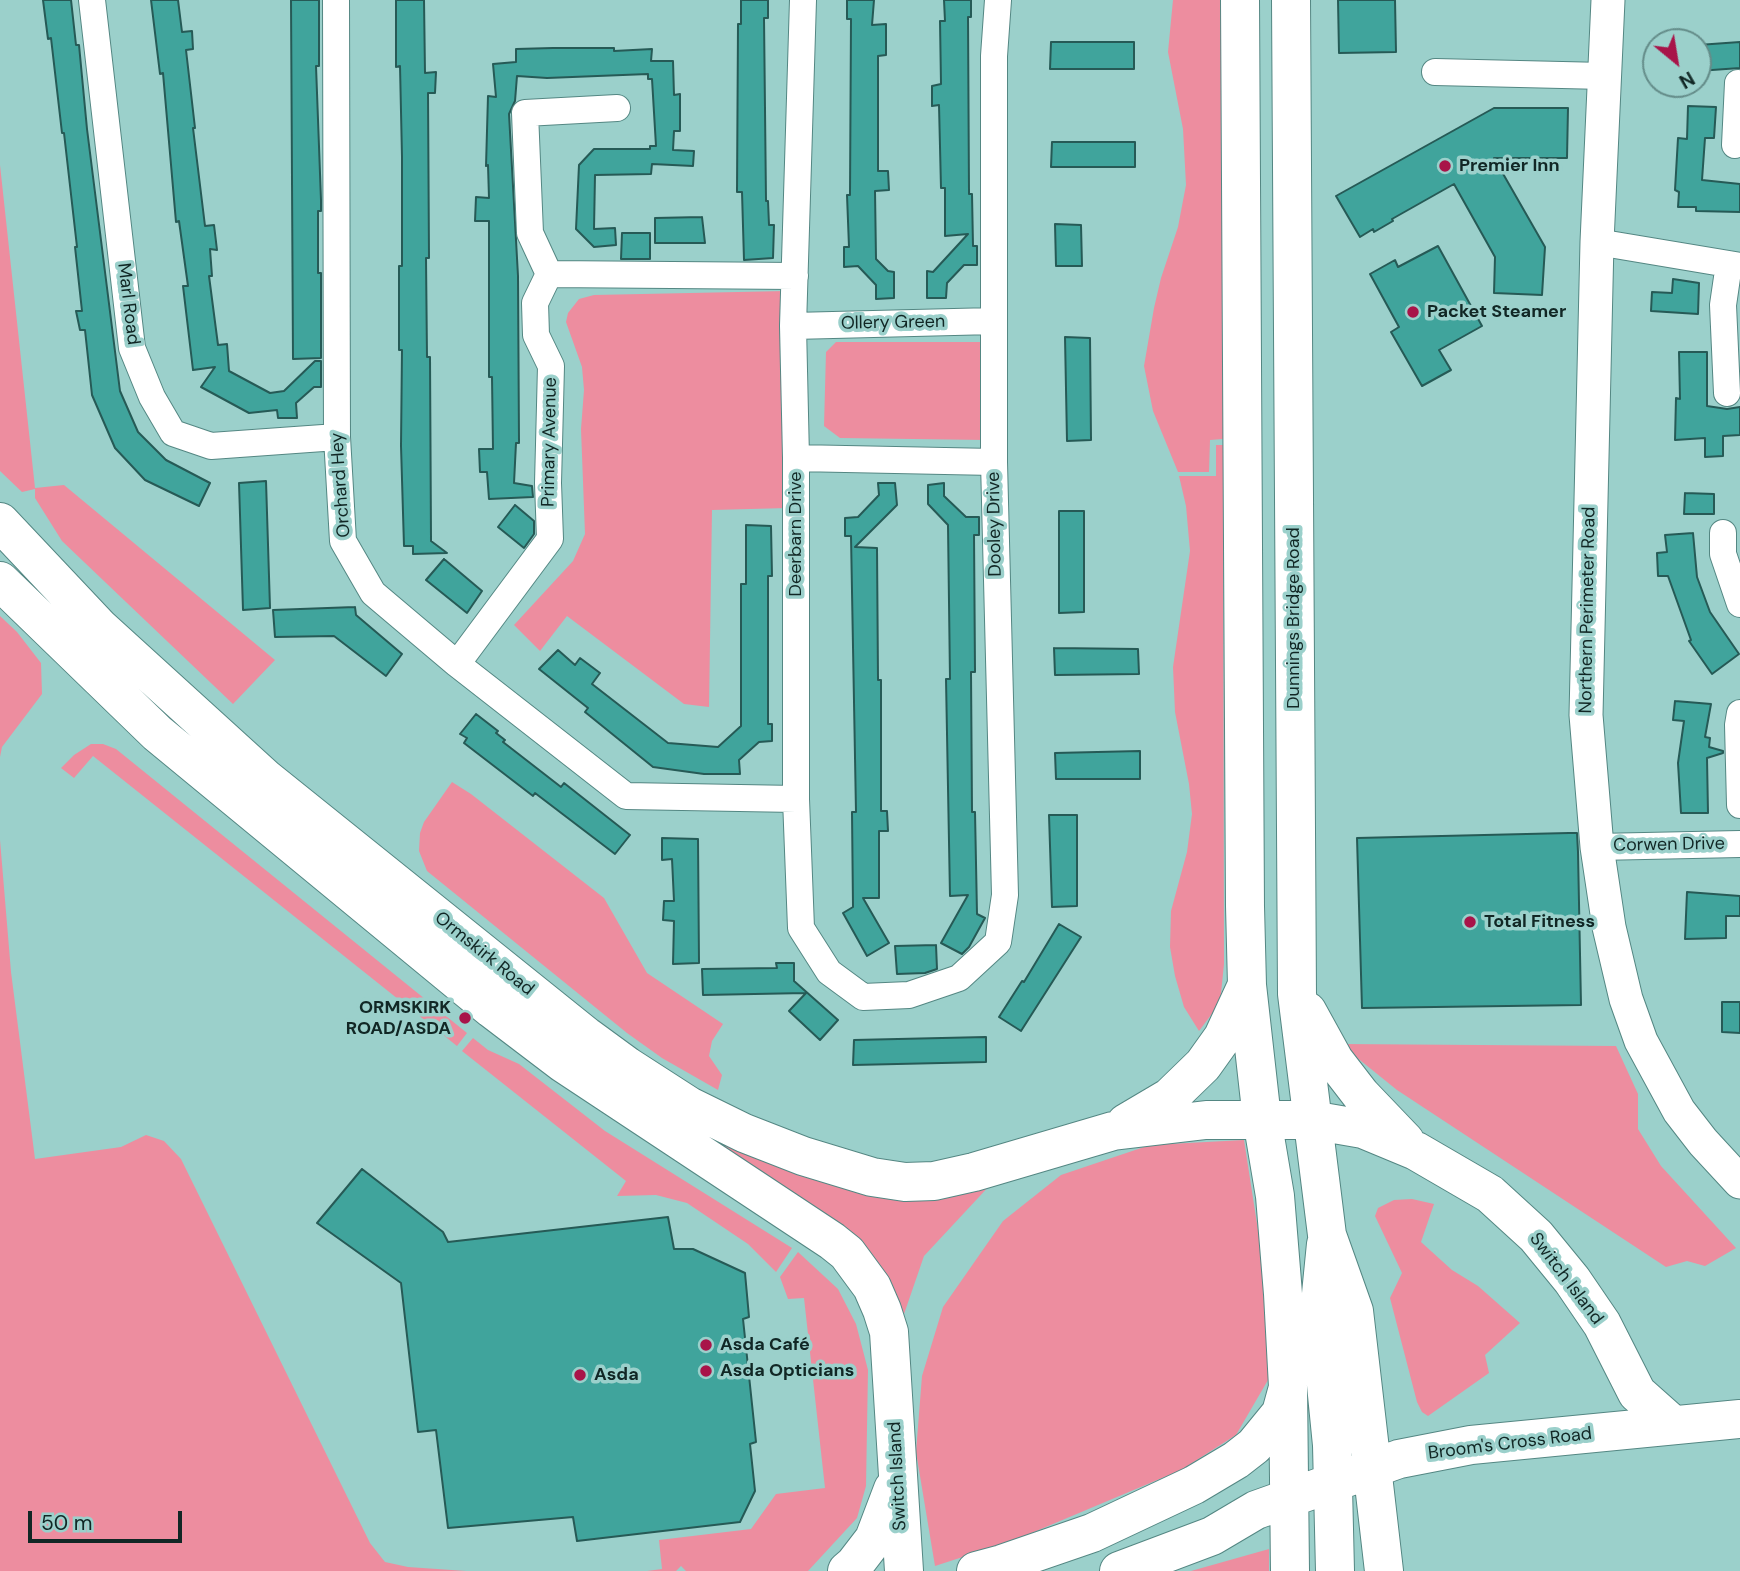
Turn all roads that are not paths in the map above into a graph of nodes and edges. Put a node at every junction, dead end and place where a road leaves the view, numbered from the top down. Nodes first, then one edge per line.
1 (92, 0) edge
2 (336, 0) edge
3 (803, 0) edge
4 (999, 0) edge
5 (1240, 0) edge
6 (1291, 0) edge
7 (1608, 0) edge
8 (1435, 72) dead end
9 (1604, 76) junction
10 (1739, 98) edge
11 (617, 108) dead end
12 (1735, 145) dead end
13 (1597, 242) junction
14 (1734, 265) edge
15 (549, 274) junction
16 (795, 276) junction
17 (993, 321) junction
18 (793, 326) junction
19 (1727, 393) dead end
20 (337, 437) junction
21 (796, 458) junction
22 (994, 462) junction
23 (0, 522) edge
24 (1723, 533) dead end
25 (1735, 571) edge
26 (0, 581) edge
27 (1740, 604) edge
28 (457, 664) junction
29 (1740, 713) edge
30 (796, 799) junction
31 (1740, 805) edge
32 (1740, 844) edge
33 (1597, 847) junction
34 (1247, 985) junction
35 (1297, 994) junction
36 (909, 995) joint
37 (1262, 1119) junction
38 (1311, 1120) junction
39 (1112, 1132) junction
40 (1416, 1152) junction
41 (1740, 1182) edge
42 (1326, 1235) junction
43 (1288, 1387) junction
44 (1740, 1419) edge
45 (1673, 1425) junction
46 (1372, 1467) junction
47 (897, 1471) junction
48 (1334, 1481) junction
49 (1290, 1498) junction
50 (1212, 1536) junction
51 (1290, 1553) edge
52 (1334, 1558) edge
53 (847, 1571) edge
54 (904, 1571) edge
55 (976, 1571) edge
56 (1119, 1571) edge
57 (1374, 1571) edge
58 (1384, 1571) edge

1 - 20 street, Marl Road
2 - 20 street, Orchard Hey
3 - 16 street, Deerbarn Drive
4 - 17 street, Dooley Drive
5 - 34 highway
6 - 35 highway, Dunnings Bridge Road
7 - 9 main road, Northern Perimeter Road
8 - 9 street
9 - 13 main road, Northern Perimeter Road
10 - 12 street
11 - 15 street
13 - 14 street
13 - 33 main road, Northern Perimeter Road
14 - 19 street
15 - 16 street
15 - 28 street, Primary Avenue
16 - 18 street, Deerbarn Drive
17 - 18 street, Ollery Green
17 - 22 street, Dooley Drive
18 - 21 street, Deerbarn Drive
20 - 28 street, Orchard Hey
21 - 22 street
21 - 30 street, Deerbarn Drive
22 - 36 street, Dooley Drive
23 - 39 highway, Ormskirk Road
24 - 25 street
25 - 27 street
26 - 47 highway, Switch Island
28 - 30 street, Orchard Hey
29 - 31 street
30 - 36 street, Deerbarn Drive
32 - 33 street, Corwen Drive
33 - 41 main road, Northern Perimeter Road
34 - 37 highway
34 - 39 highway
35 - 38 highway, Dunnings Bridge Road
35 - 40 highway
37 - 38 highway, Switch Island
37 - 39 highway
37 - 43 highway
38 - 40 highway, Switch Island
38 - 42 highway, Dunnings Bridge Road
40 - 45 highway, Switch Island
42 - 46 highway
42 - 48 highway
43 - 49 highway
43 - 55 highway
44 - 45 highway, Broom's Cross Road
45 - 46 highway, Broom's Cross Road
46 - 48 highway, Broom's Cross Road
46 - 58 highway
47 - 53 highway
47 - 54 highway, Switch Island
48 - 49 highway, Broom's Cross Road
48 - 52 highway
49 - 50 highway, Broom's Cross Road
49 - 51 highway
50 - 51 highway
50 - 56 highway
51 - 52 highway
52 - 57 highway

